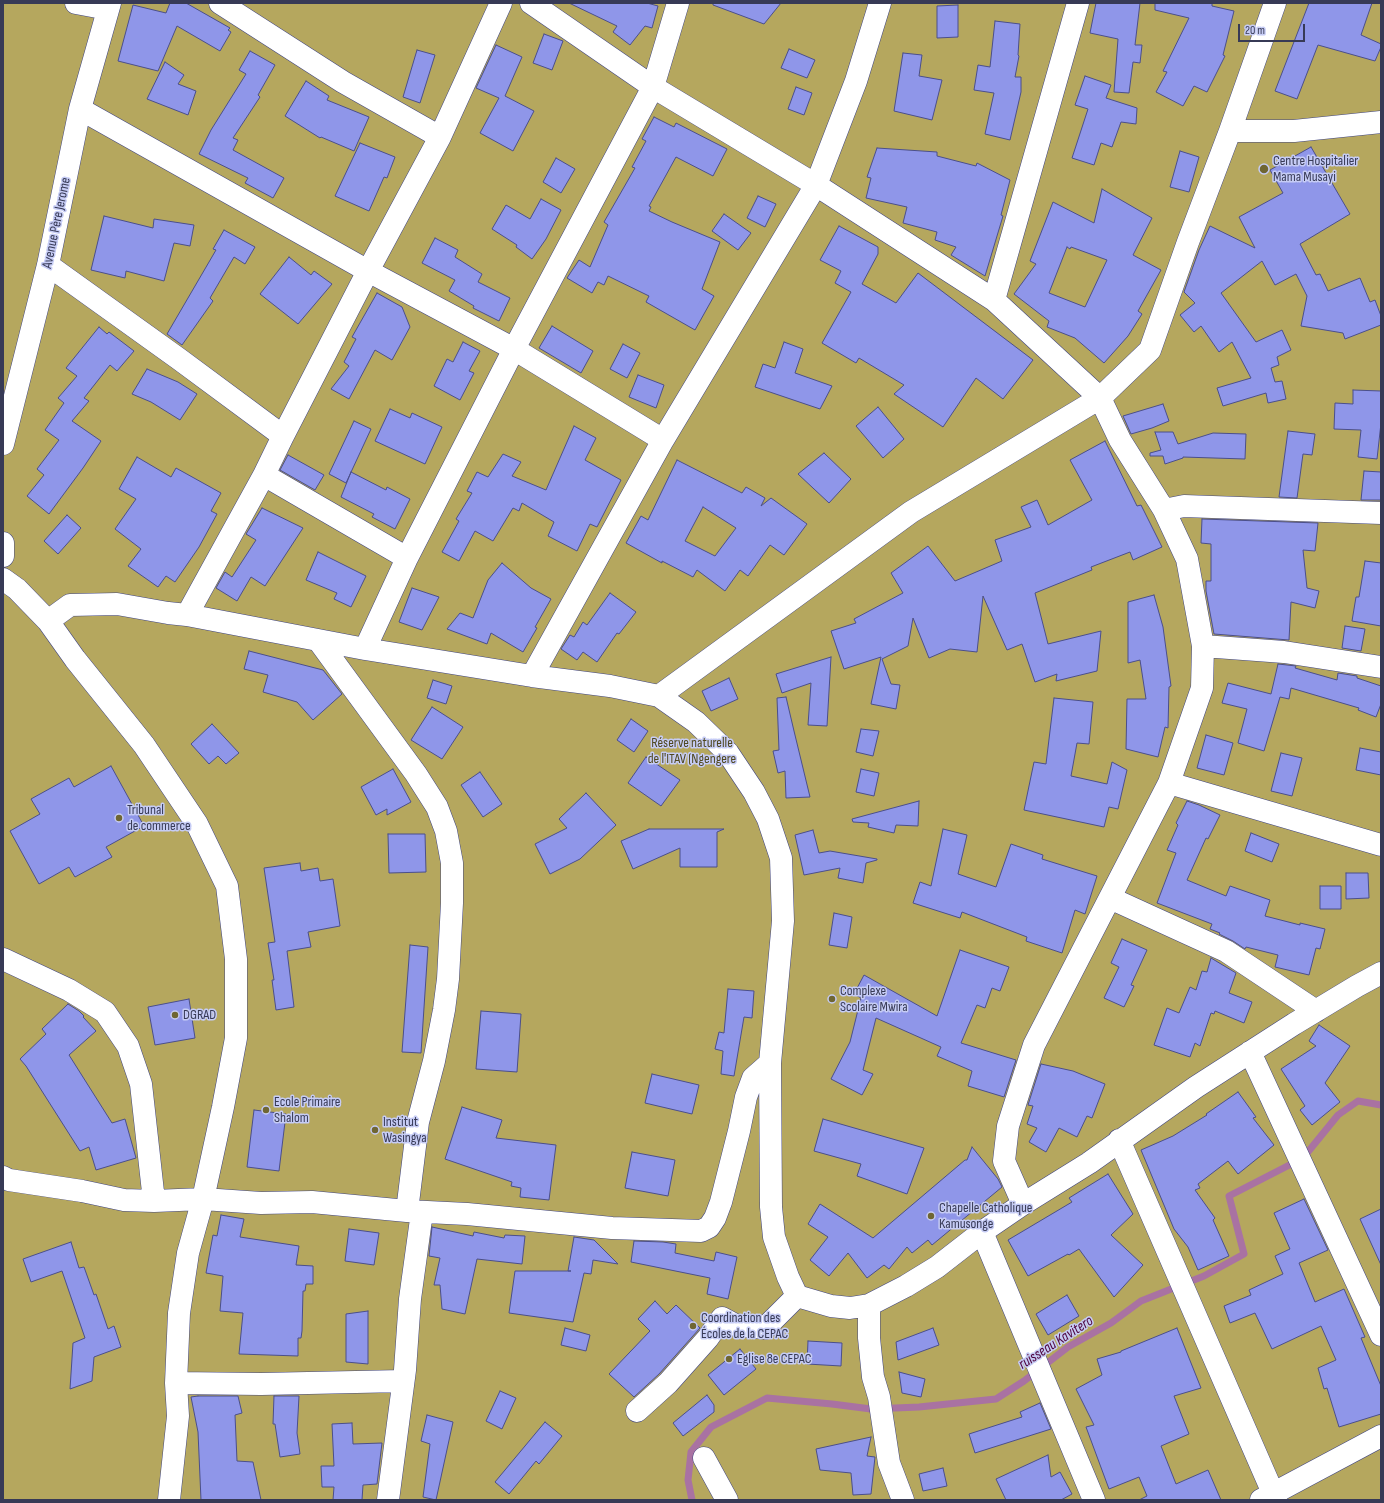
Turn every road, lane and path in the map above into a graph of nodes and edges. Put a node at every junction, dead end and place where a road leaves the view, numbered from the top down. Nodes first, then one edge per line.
1 (76, 3) edge
2 (220, 3) edge
3 (501, 3) edge
4 (531, 3) edge
5 (678, 3) edge
6 (880, 3) edge
7 (1078, 3) edge
8 (1275, 3) edge
9 (109, 6) edge
10 (653, 86) junction
11 (80, 109) junction
12 (1381, 122) edge
13 (1230, 131) junction
14 (440, 137) junction
15 (816, 185) junction
16 (48, 265) junction
17 (368, 271) junction
18 (994, 300) junction
19 (514, 349) junction
20 (1100, 398) junction
21 (283, 436) junction
22 (663, 440) junction
23 (3, 444) edge
24 (264, 475) junction
25 (1164, 510) junction
26 (1381, 513) edge
27 (3, 543) edge
28 (3, 556) edge
29 (406, 558) junction
30 (3, 579) edge
31 (187, 615) junction
32 (48, 620) junction
33 (318, 640) junction
34 (1203, 646) junction
35 (365, 648) junction
36 (1381, 668) edge
37 (532, 676) junction
38 (659, 696) junction
39 (1169, 783) junction
40 (1381, 845) edge
41 (1110, 898) junction
42 (3, 959) edge
43 (1381, 974) edge
44 (1316, 1011) junction
45 (1250, 1052) junction
46 (770, 1063) junction
47 (1119, 1140) junction
48 (3, 1178) edge
49 (202, 1200) junction
50 (154, 1201) junction
51 (1023, 1204) junction
52 (415, 1212) junction
53 (982, 1232) junction
54 (797, 1296) junction
55 (869, 1305) junction
56 (1381, 1335) edge
57 (403, 1381) junction
58 (176, 1383) junction
59 (637, 1411) dead end
60 (1381, 1436) edge
61 (704, 1458) dead end
62 (1270, 1498) edge
63 (169, 1500) edge
64 (388, 1500) edge
65 (727, 1500) edge
66 (903, 1500) edge
67 (1094, 1500) edge

1 - 9 street
2 - 14 street
3 - 14 street
4 - 10 street
5 - 10 street
6 - 15 street
7 - 18 street
8 - 13 street
9 - 11 street, Avenue Père Jerome
10 - 15 street
10 - 19 street
11 - 16 street, Avenue Père Jerome
11 - 17 street
12 - 13 street
13 - 20 street
14 - 17 street
15 - 18 street
15 - 22 street
16 - 21 street
16 - 23 street, Avenue Père Jerome
17 - 19 street
17 - 21 street
18 - 20 street
19 - 22 street
19 - 29 street
20 - 25 street
20 - 38 street
21 - 24 street
22 - 37 street
24 - 29 street
24 - 31 street
25 - 26 street
25 - 34 street
27 - 28 street
29 - 35 street
30 - 32 street
31 - 32 street
31 - 33 street
32 - 49 street
33 - 35 street
33 - 52 street
34 - 36 street
34 - 39 street
35 - 37 street
37 - 38 street
38 - 46 street
39 - 40 street
39 - 41 street
41 - 44 street
41 - 51 street
42 - 50 street
43 - 44 street
44 - 45 street
45 - 47 street
45 - 56 street
46 - 52 street
46 - 54 street
47 - 51 street
47 - 62 street
48 - 50 street
49 - 50 street
49 - 52 street
49 - 58 street
51 - 53 street
52 - 57 street
53 - 55 street
53 - 67 street
54 - 55 street
54 - 59 street
55 - 66 street
57 - 58 street
57 - 64 street
58 - 63 street
60 - 62 street
61 - 65 street

